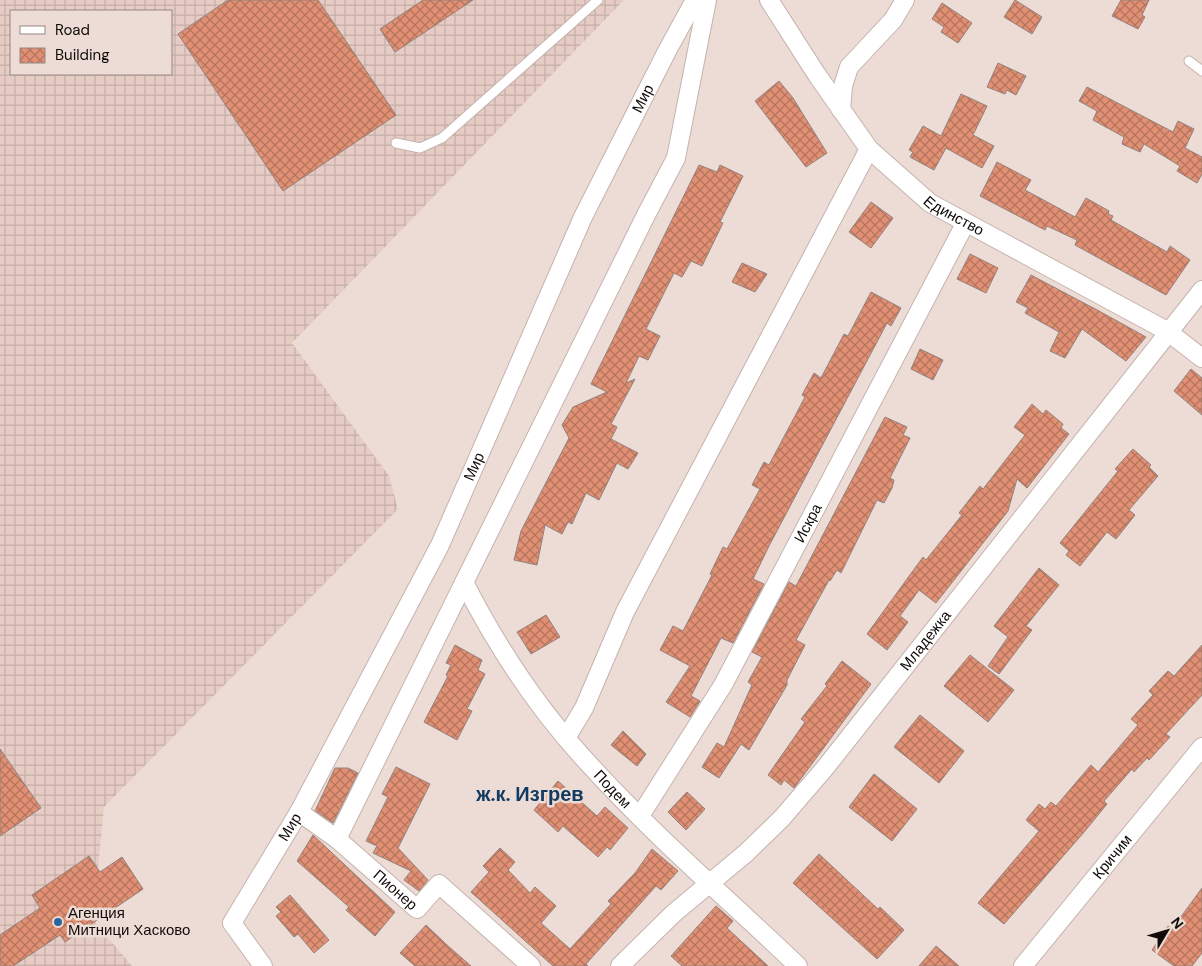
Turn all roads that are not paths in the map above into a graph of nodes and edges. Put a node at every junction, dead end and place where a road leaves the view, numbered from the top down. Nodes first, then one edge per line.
1 (598, 0) edge
2 (694, 0) edge
3 (707, 0) edge
4 (769, 0) edge
5 (904, 0) edge
6 (1189, 61) dead end
7 (850, 67) junction
8 (1202, 71) edge
9 (817, 75) junction
10 (841, 110) junction
11 (396, 143) dead end
12 (869, 150) junction
13 (965, 224) junction
14 (1202, 290) edge
15 (1167, 331) junction
16 (1202, 358) edge
17 (464, 582) junction
18 (566, 738) junction
19 (1202, 747) edge
20 (299, 812) junction
21 (640, 816) junction
22 (337, 839) junction
23 (710, 882) junction
24 (263, 966) edge
25 (531, 966) edge
26 (620, 966) edge
27 (798, 966) edge
28 (1023, 966) edge

1 - 11 lane
2 - 20 street, Мир
3 - 17 street
4 - 9 street, Единство
5 - 7 street
6 - 8 lane
7 - 9 street
7 - 10 street
9 - 10 street, Единство
10 - 12 street, Единство
12 - 13 street, Единство
12 - 18 street
13 - 15 street, Единство
13 - 21 street, Искра
14 - 15 street, Младежка
15 - 16 street, Единство
15 - 23 street, Младежка
17 - 18 street, Подем
17 - 22 street
18 - 21 street, Подем
19 - 28 street, Кричим
20 - 22 street, Пионер
20 - 24 street, Мир
21 - 23 street, Подем
22 - 25 street, Пионер
23 - 26 street, Младежка
23 - 27 street, Подем

